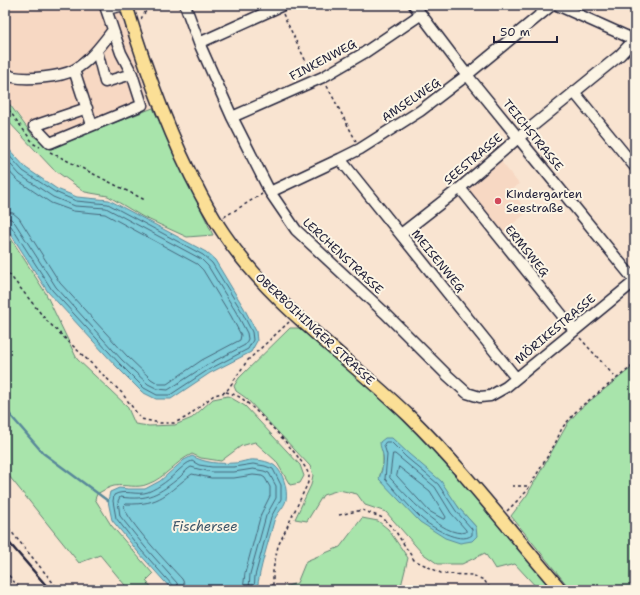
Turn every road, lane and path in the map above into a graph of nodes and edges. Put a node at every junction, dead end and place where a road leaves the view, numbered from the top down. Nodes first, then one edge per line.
1 (126, 5) edge
2 (145, 5) edge
3 (185, 5) edge
4 (414, 5) edge
5 (552, 5) edge
6 (557, 5) edge
7 (282, 6) edge
8 (106, 7) edge
9 (420, 15) junction
10 (141, 21) dead end
11 (112, 30) junction
12 (635, 39) edge
13 (199, 43) junction
14 (97, 51) junction
15 (74, 70) junction
16 (5, 73) edge
17 (132, 74) junction
18 (468, 76) junction
19 (319, 79) junction
20 (574, 92) junction
21 (5, 105) edge
22 (87, 108) junction
23 (232, 117) junction
24 (92, 125) junction
25 (518, 138) junction
26 (40, 147) dead end
27 (360, 148) junction
28 (46, 150) dead end
29 (340, 160) junction
30 (635, 167) edge
31 (460, 188) junction
32 (269, 191) junction
33 (145, 200) dead end
34 (226, 215) dead end
35 (222, 218) dead end
36 (225, 221) dead end
37 (401, 234) junction
38 (5, 269) edge
39 (635, 281) edge
40 (296, 314) junction
41 (574, 330) junction
42 (635, 364) edge
43 (516, 378) junction
44 (617, 379) junction
45 (226, 392) junction
46 (490, 396) joint
47 (512, 486) dead end
48 (529, 486) junction
49 (505, 513) dead end
50 (339, 515) dead end
51 (5, 524) edge
52 (5, 571) edge
53 (21, 590) edge
54 (59, 590) edge
55 (274, 590) edge
56 (491, 590) edge
57 (561, 590) edge

1 - 8 street
1 - 40 main road, OBERBOIHINGER STRASSE
2 - 10 path
3 - 13 street, LERCHENSTRASSE
4 - 9 street, TEICHSTRASSE
5 - 18 street, AMSELWEG
6 - 12 street
7 - 13 street
7 - 19 path
8 - 11 street
9 - 18 street, TEICHSTRASSE
9 - 19 street, FINKENWEG
11 - 14 street
11 - 17 street
12 - 20 street, SEESTRASSE
13 - 23 street, LERCHENSTRASSE
14 - 15 street
14 - 17 street
15 - 16 street
15 - 22 street
17 - 24 street
18 - 25 street, TEICHSTRASSE
18 - 27 street, AMSELWEG
19 - 23 street, FINKENWEG
19 - 27 path
20 - 25 street, SEESTRASSE
20 - 30 street
21 - 26 path
22 - 24 street
22 - 24 street
23 - 32 street, LERCHENSTRASSE
25 - 31 street, SEESTRASSE
25 - 39 street, TEICHSTRASSE
27 - 29 street, AMSELWEG
28 - 33 path
29 - 32 street, AMSELWEG
29 - 37 street, MEISENWEG
31 - 37 street, SEESTRASSE
31 - 41 street, ERMSWEG
32 - 34 path
32 - 46 street, LERCHENSTRASSE
35 - 36 path
37 - 43 street, MEISENWEG
38 - 45 path
39 - 41 street, MÖRIKESTRASSE
40 - 45 path
40 - 57 main road, OBERBOIHINGER STRASSE
41 - 43 street, MÖRIKESTRASSE
41 - 44 path
42 - 44 path
43 - 46 street, MÖRIKESTRASSE
44 - 48 path
45 - 55 path
47 - 48 path
48 - 49 path
50 - 56 path
51 - 54 path
52 - 53 path

